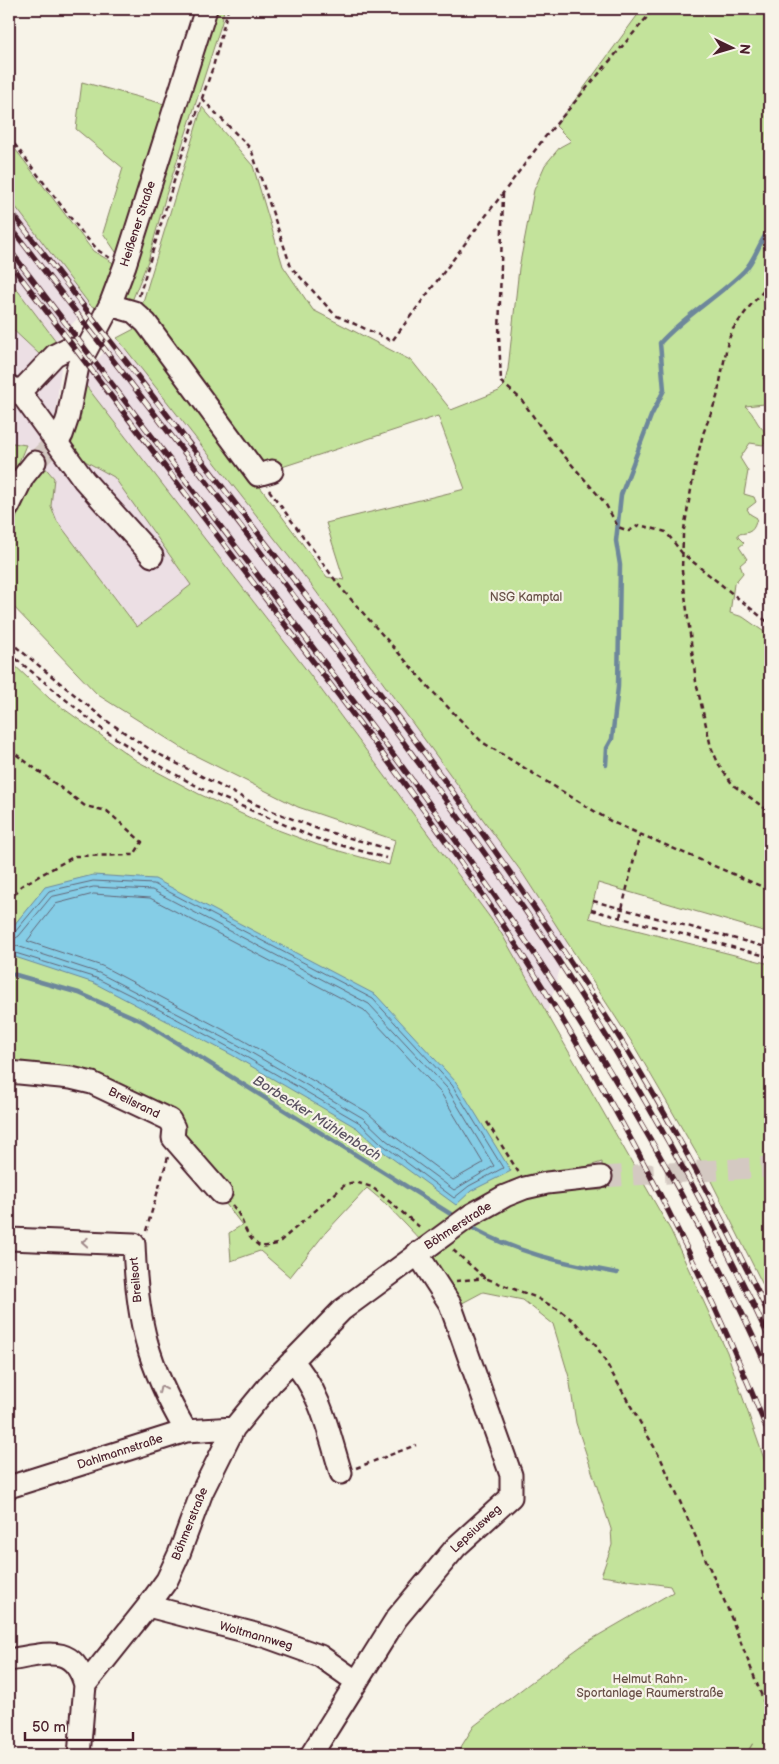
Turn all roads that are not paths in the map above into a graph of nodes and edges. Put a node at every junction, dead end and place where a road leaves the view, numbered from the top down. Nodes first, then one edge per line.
1 (206, 9) edge
2 (110, 305) junction
3 (85, 350) junction
4 (14, 389) edge
5 (62, 436) tunnel mouth
6 (35, 462) tunnel mouth
7 (265, 473) road end
8 (9, 506) edge
9 (152, 556) dead end
10 (9, 1072) edge
11 (601, 1177) tunnel mouth
12 (220, 1193) dead end
13 (9, 1239) edge
14 (433, 1241) junction
15 (292, 1361) junction
16 (234, 1428) junction
17 (186, 1431) junction
18 (341, 1473) road end
19 (9, 1487) edge
20 (148, 1606) junction
21 (9, 1660) edge
22 (357, 1682) junction
23 (85, 1685) junction
24 (78, 1755) edge
25 (311, 1755) edge

1 - 2 street, Heißener Straße
2 - 3 street, Heißener Straße
2 - 7 street
3 - 4 street
3 - 5 street, Heißener Straße
4 - 9 street
6 - 8 street
10 - 12 street, Breilsrand
11 - 14 street, Böhmerstraße
17 -> 13 street, Breilsort
14 - 15 street, Böhmerstraße
14 - 22 street, Lepsiusweg
15 - 16 street, Böhmerstraße
15 - 18 street
16 - 17 street, Dahlmannstraße
16 - 20 street, Böhmerstraße
17 - 19 street, Dahlmannstraße
20 - 22 street, Woltmannweg
20 - 23 street, Böhmerstraße
21 - 23 street
22 - 25 street, Lepsiusweg
23 - 24 street

